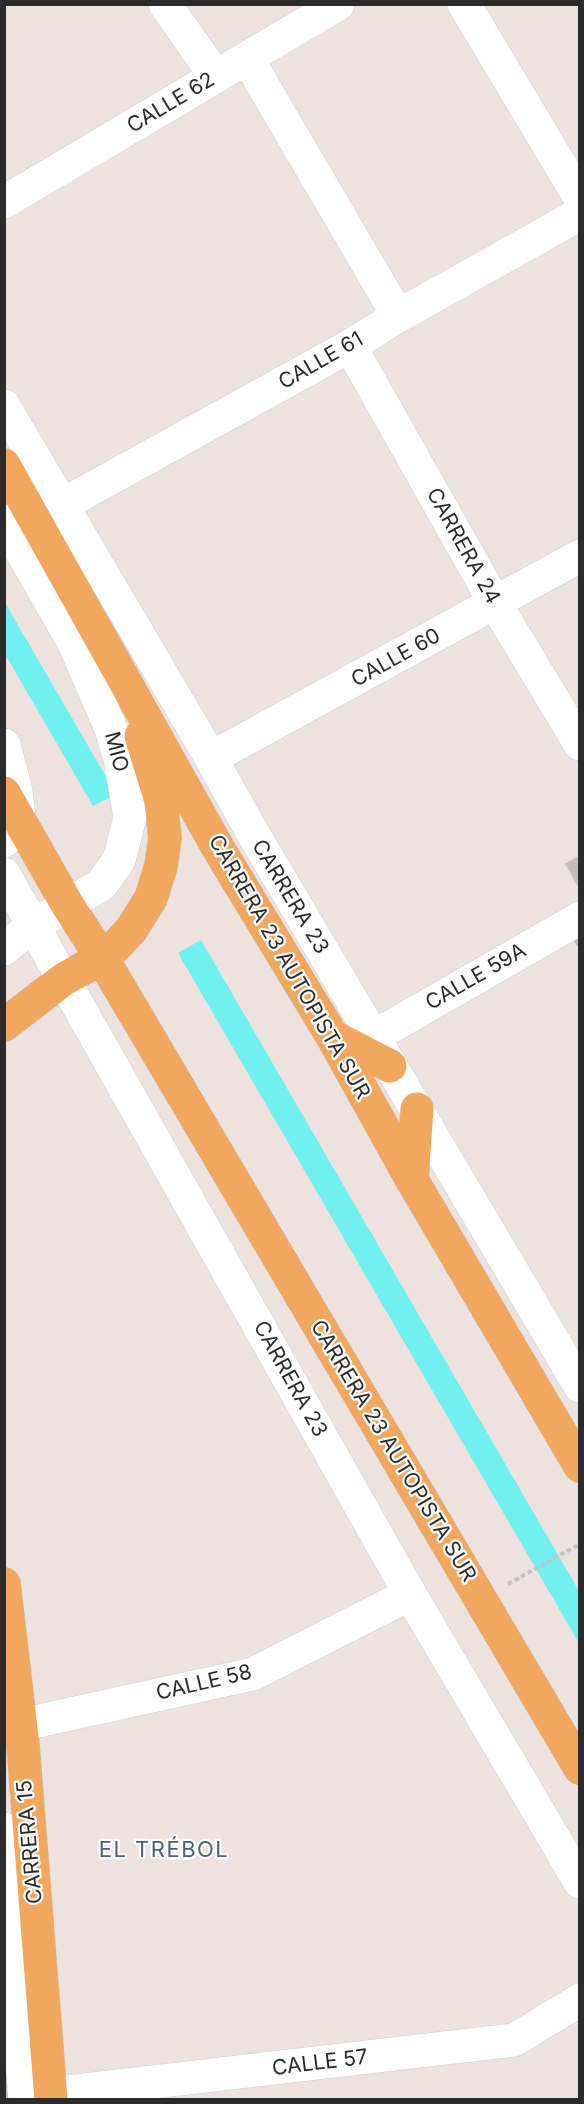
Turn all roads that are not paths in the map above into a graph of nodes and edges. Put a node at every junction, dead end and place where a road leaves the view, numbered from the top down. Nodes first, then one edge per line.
1 (165, 4) edge
2 (338, 4) edge
3 (464, 4) edge
4 (247, 58) junction
5 (216, 77) junction
6 (579, 198) edge
7 (4, 202) edge
8 (579, 214) edge
9 (398, 316) junction
10 (350, 346) junction
11 (4, 406) edge
12 (4, 465) edge
13 (62, 505) junction
14 (4, 521) edge
15 (579, 556) edge
16 (495, 603) junction
17 (121, 674) junction
18 (579, 744) edge
19 (4, 745) edge
20 (211, 758) junction
21 (9, 817) edge
22 (4, 874) edge
23 (67, 904) junction
24 (579, 918) edge
25 (32, 926) junction
26 (4, 949) edge
27 (102, 958) junction
28 (64, 980) junction
29 (4, 1025) edge
30 (332, 1036) junction
31 (373, 1037) junction
32 (390, 1066) junction
33 (417, 1109) junction
34 (412, 1180) junction
35 (579, 1386) edge
36 (579, 1466) edge
37 (4, 1584) edge
38 (410, 1594) junction
39 (20, 1725) junction
40 (579, 1768) edge
41 (4, 1829) edge
42 (579, 1881) edge
43 (579, 2000) edge
44 (42, 2098) edge

1 - 5 street
2 - 4 street, CALLE 62
3 - 6 street
4 - 5 street, CALLE 62
4 - 9 street
5 - 7 street, CALLE 62
8 - 9 street, CALLE 61
9 - 10 street, CALLE 61
10 - 13 street, CALLE 61
10 - 16 street, CARRERA 24
11 - 13 street, CARRERA 23
12 - 17 main road, CARRERA 23 AUTOPISTA SUR
13 - 20 street, CARRERA 23
14 - 23 street, MIO
15 - 16 street, CALLE 60
16 - 18 street, CARRERA 24
16 - 20 street, CALLE 60
17 - 27 main road
17 - 30 main road, CARRERA 23 AUTOPISTA SUR
19 - 21 street
20 - 31 street, CARRERA 23
21 - 23 main road, CARRERA 23 AUTOPISTA SUR
22 - 25 street, CARRERA 23
23 - 25 street, MIO
23 - 27 main road, CARRERA 23 AUTOPISTA SUR
24 - 31 street, CALLE 59A
25 - 26 street, MIO
25 - 28 street, CARRERA 23
27 - 28 main road
27 - 40 main road, CARRERA 23 AUTOPISTA SUR
28 - 29 main road
28 - 38 street, CARRERA 23
30 - 32 main road
30 - 34 main road, CARRERA 23 AUTOPISTA SUR
31 - 32 street, CARRERA 23
32 - 33 street, CARRERA 23
33 - 34 main road
33 - 35 street, CARRERA 23
34 - 36 main road, CARRERA 23 AUTOPISTA SUR
37 - 39 main road, CARRERA 15
38 - 39 street, CALLE 58
38 - 42 street, CARRERA 23
39 - 44 main road, CARRERA 15
41 - 44 street
43 - 44 street, CALLE 57

